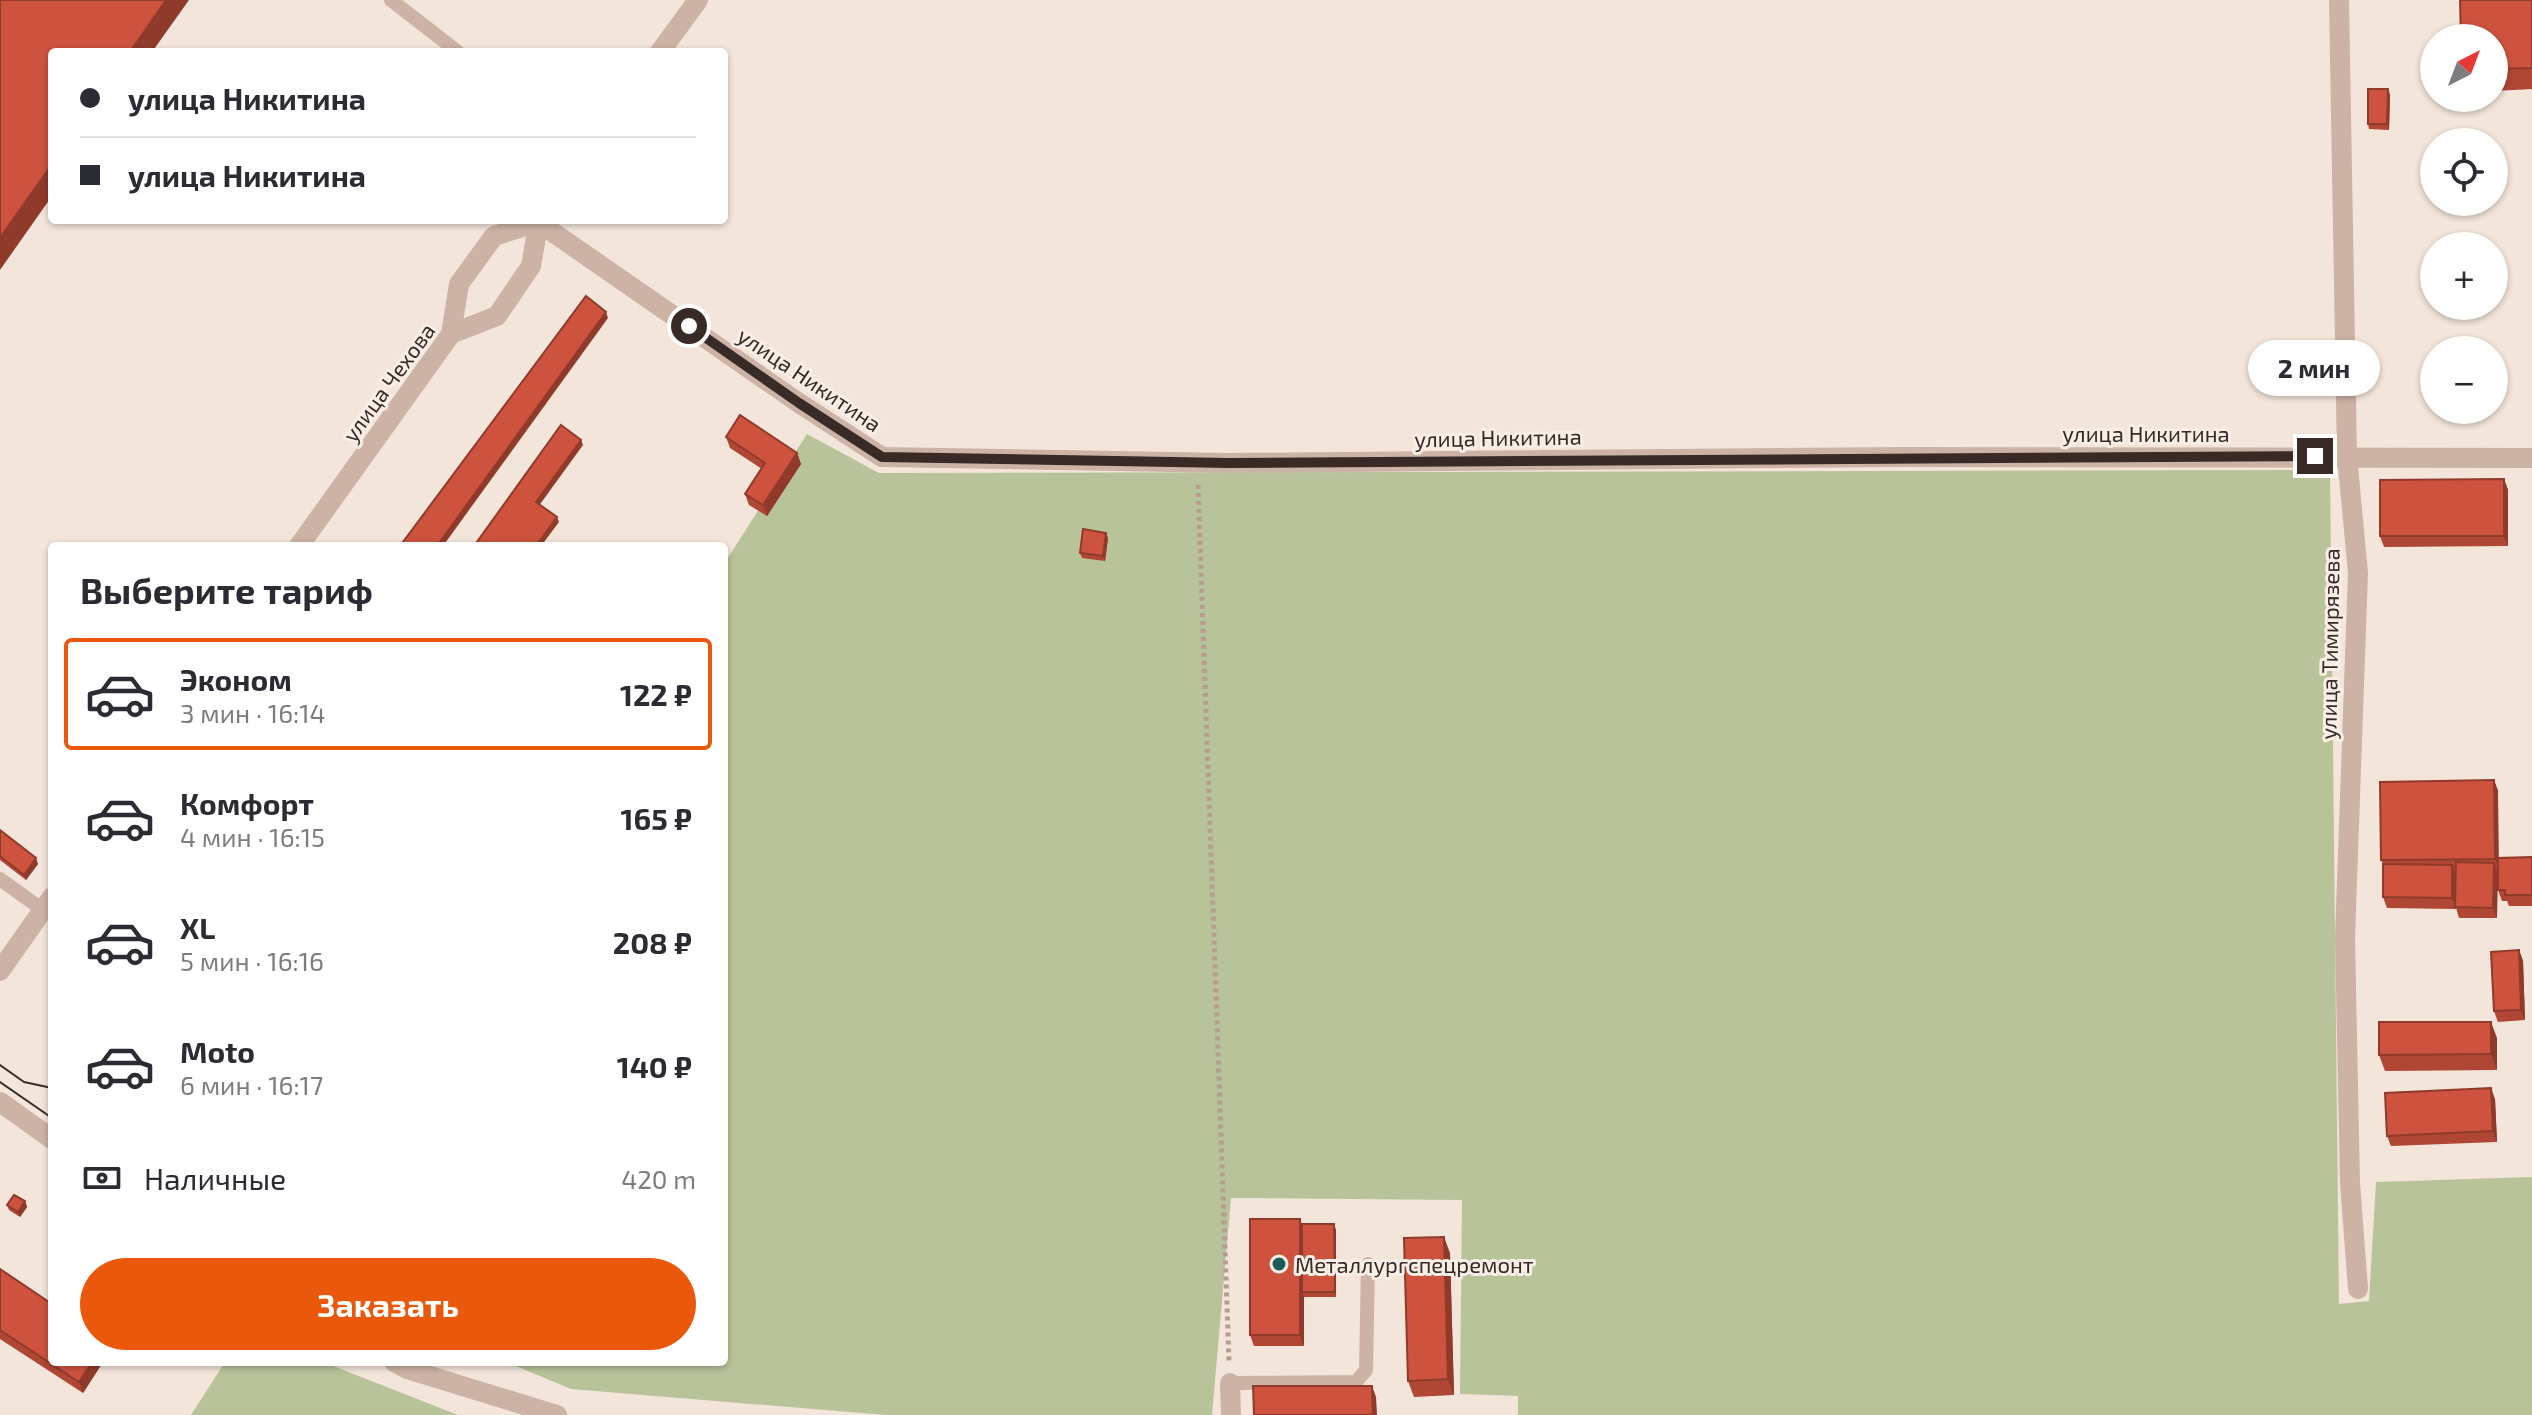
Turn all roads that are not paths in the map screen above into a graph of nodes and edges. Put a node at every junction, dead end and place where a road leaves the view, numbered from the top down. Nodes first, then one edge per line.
1 (391, 0) edge
2 (698, 0) edge
3 (2339, 0) edge
4 (453, 48) edge
5 (663, 48) edge
6 (529, 224) edge
7 (538, 224) edge
8 (542, 224) edge
9 (451, 334) junction
10 (2347, 456) junction
11 (2532, 458) edge
12 (302, 542) edge
13 (0, 879) edge
14 (47, 904) edge
15 (0, 971) edge
16 (0, 1102) edge
17 (48, 1136) edge
18 (1368, 1264) dead end
19 (2358, 1289) dead end
20 (401, 1366) edge
21 (1230, 1383) joint
22 (557, 1415) edge
23 (1231, 1415) edge

1 - 4 lane
2 - 5 street
3 - 10 street, улица Тимирязева
6 - 9 street
7 - 9 street, улица Чехова
8 - 10 street, улица Никитина
9 - 12 street, улица Чехова
10 - 11 street, улица Никитина
10 - 19 street, улица Тимирязева
13 - 14 lane
14 - 15 street
16 - 17 street
18 - 21 lane
20 - 22 street
21 - 23 street

